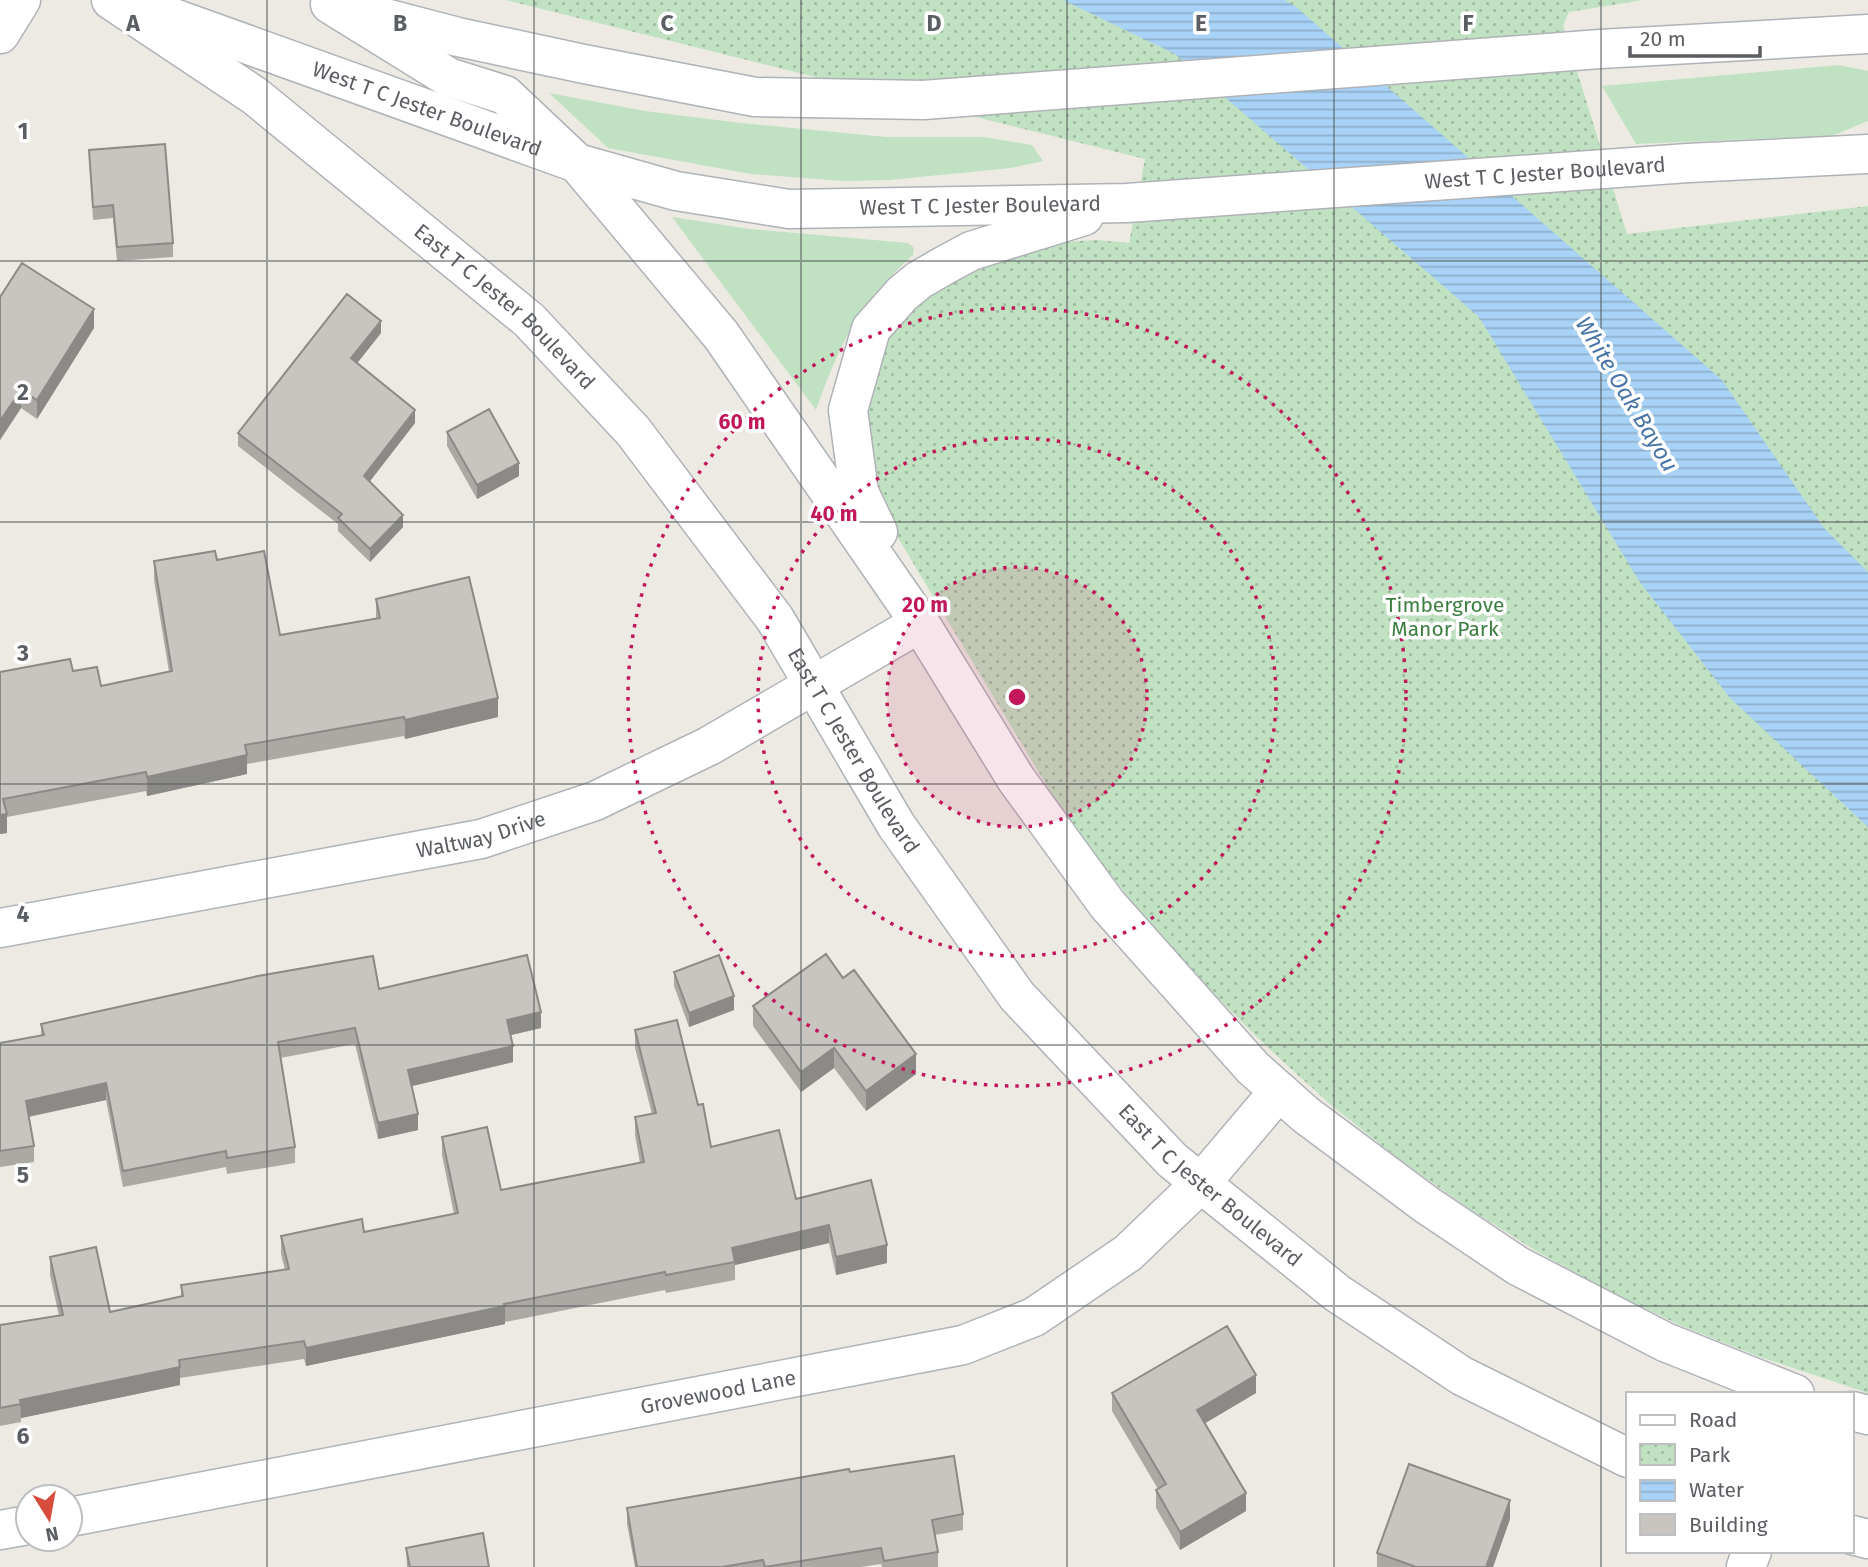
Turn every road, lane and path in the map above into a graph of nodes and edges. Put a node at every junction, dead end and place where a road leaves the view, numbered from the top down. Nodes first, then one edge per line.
1 (21, 0) edge
2 (111, 0) edge
3 (122, 0) edge
4 (325, 2) edge
5 (0, 34) edge
6 (1868, 34) edge
7 (1868, 154) edge
8 (577, 163) junction
9 (1127, 203) junction
10 (920, 623) junction
11 (813, 683) junction
12 (0, 928) edge
13 (1279, 1091) junction
14 (1201, 1183) junction
15 (1790, 1392) edge
16 (1626, 1457) edge
17 (84, 1514) edge

1 - 5 street
2 - 11 street, East T C Jester Boulevard
3 - 8 street, West T C Jester Boulevard
4 - 6 street
4 - 8 street
7 - 9 street, West T C Jester Boulevard
8 - 9 street, West T C Jester Boulevard
8 - 10 street
9 - 10 street
10 - 11 street, Waltway Drive
10 - 13 street
11 - 12 street, Waltway Drive
11 - 14 street, East T C Jester Boulevard
13 - 14 street, Grovewood Lane
13 - 15 street
14 - 16 street, East T C Jester Boulevard
14 - 17 street, Grovewood Lane

